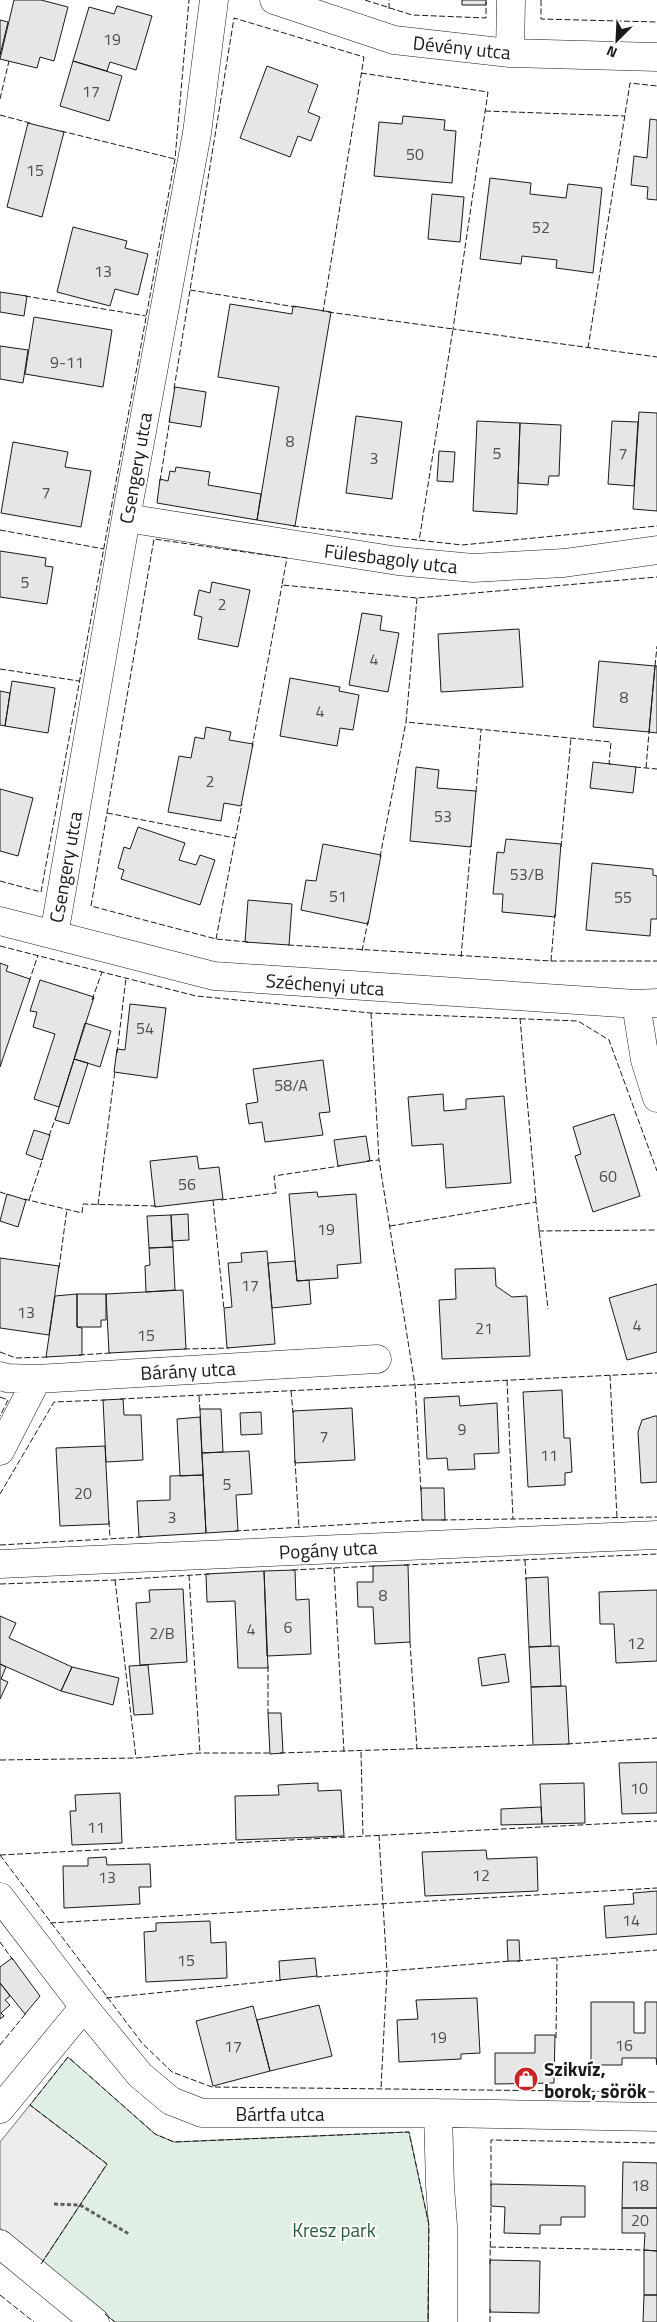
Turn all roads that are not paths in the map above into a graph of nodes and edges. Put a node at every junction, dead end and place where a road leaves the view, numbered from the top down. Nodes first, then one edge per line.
1 (214, 0) edge
2 (274, 0) edge
3 (511, 0) edge
4 (510, 53) junction
5 (657, 56) edge
6 (126, 518) junction
7 (657, 550) edge
8 (0, 921) edge
9 (54, 935) junction
10 (647, 1004) edge
11 (657, 1098) edge
12 (377, 1359) dead end
13 (0, 1376) edge
14 (37, 1379) junction
15 (0, 1451) edge
16 (657, 1534) edge
17 (0, 1564) edge
18 (0, 1897) edge
19 (84, 2006) junction
20 (0, 2109) edge
21 (438, 2113) junction
22 (657, 2117) edge
23 (0, 2244) edge
24 (95, 2322) edge
25 (443, 2322) edge

1 - 6 street, Csengery utca
2 - 4 street, Dévény utca
3 - 4 street
4 - 5 street, Dévény utca
6 - 7 street, Fülesbagoly utca
6 - 9 street, Csengery utca
8 - 9 street, Széchenyi utca
9 - 10 street, Széchenyi utca
10 - 11 street
12 - 14 street, Bárány utca
13 - 14 street, Bárány utca
14 - 15 street
16 - 17 street, Pogány utca
18 - 19 street, Bártfa utca
19 - 20 street
19 - 21 street, Bártfa utca
21 - 22 street, Bártfa utca
21 - 25 street
23 - 24 street

